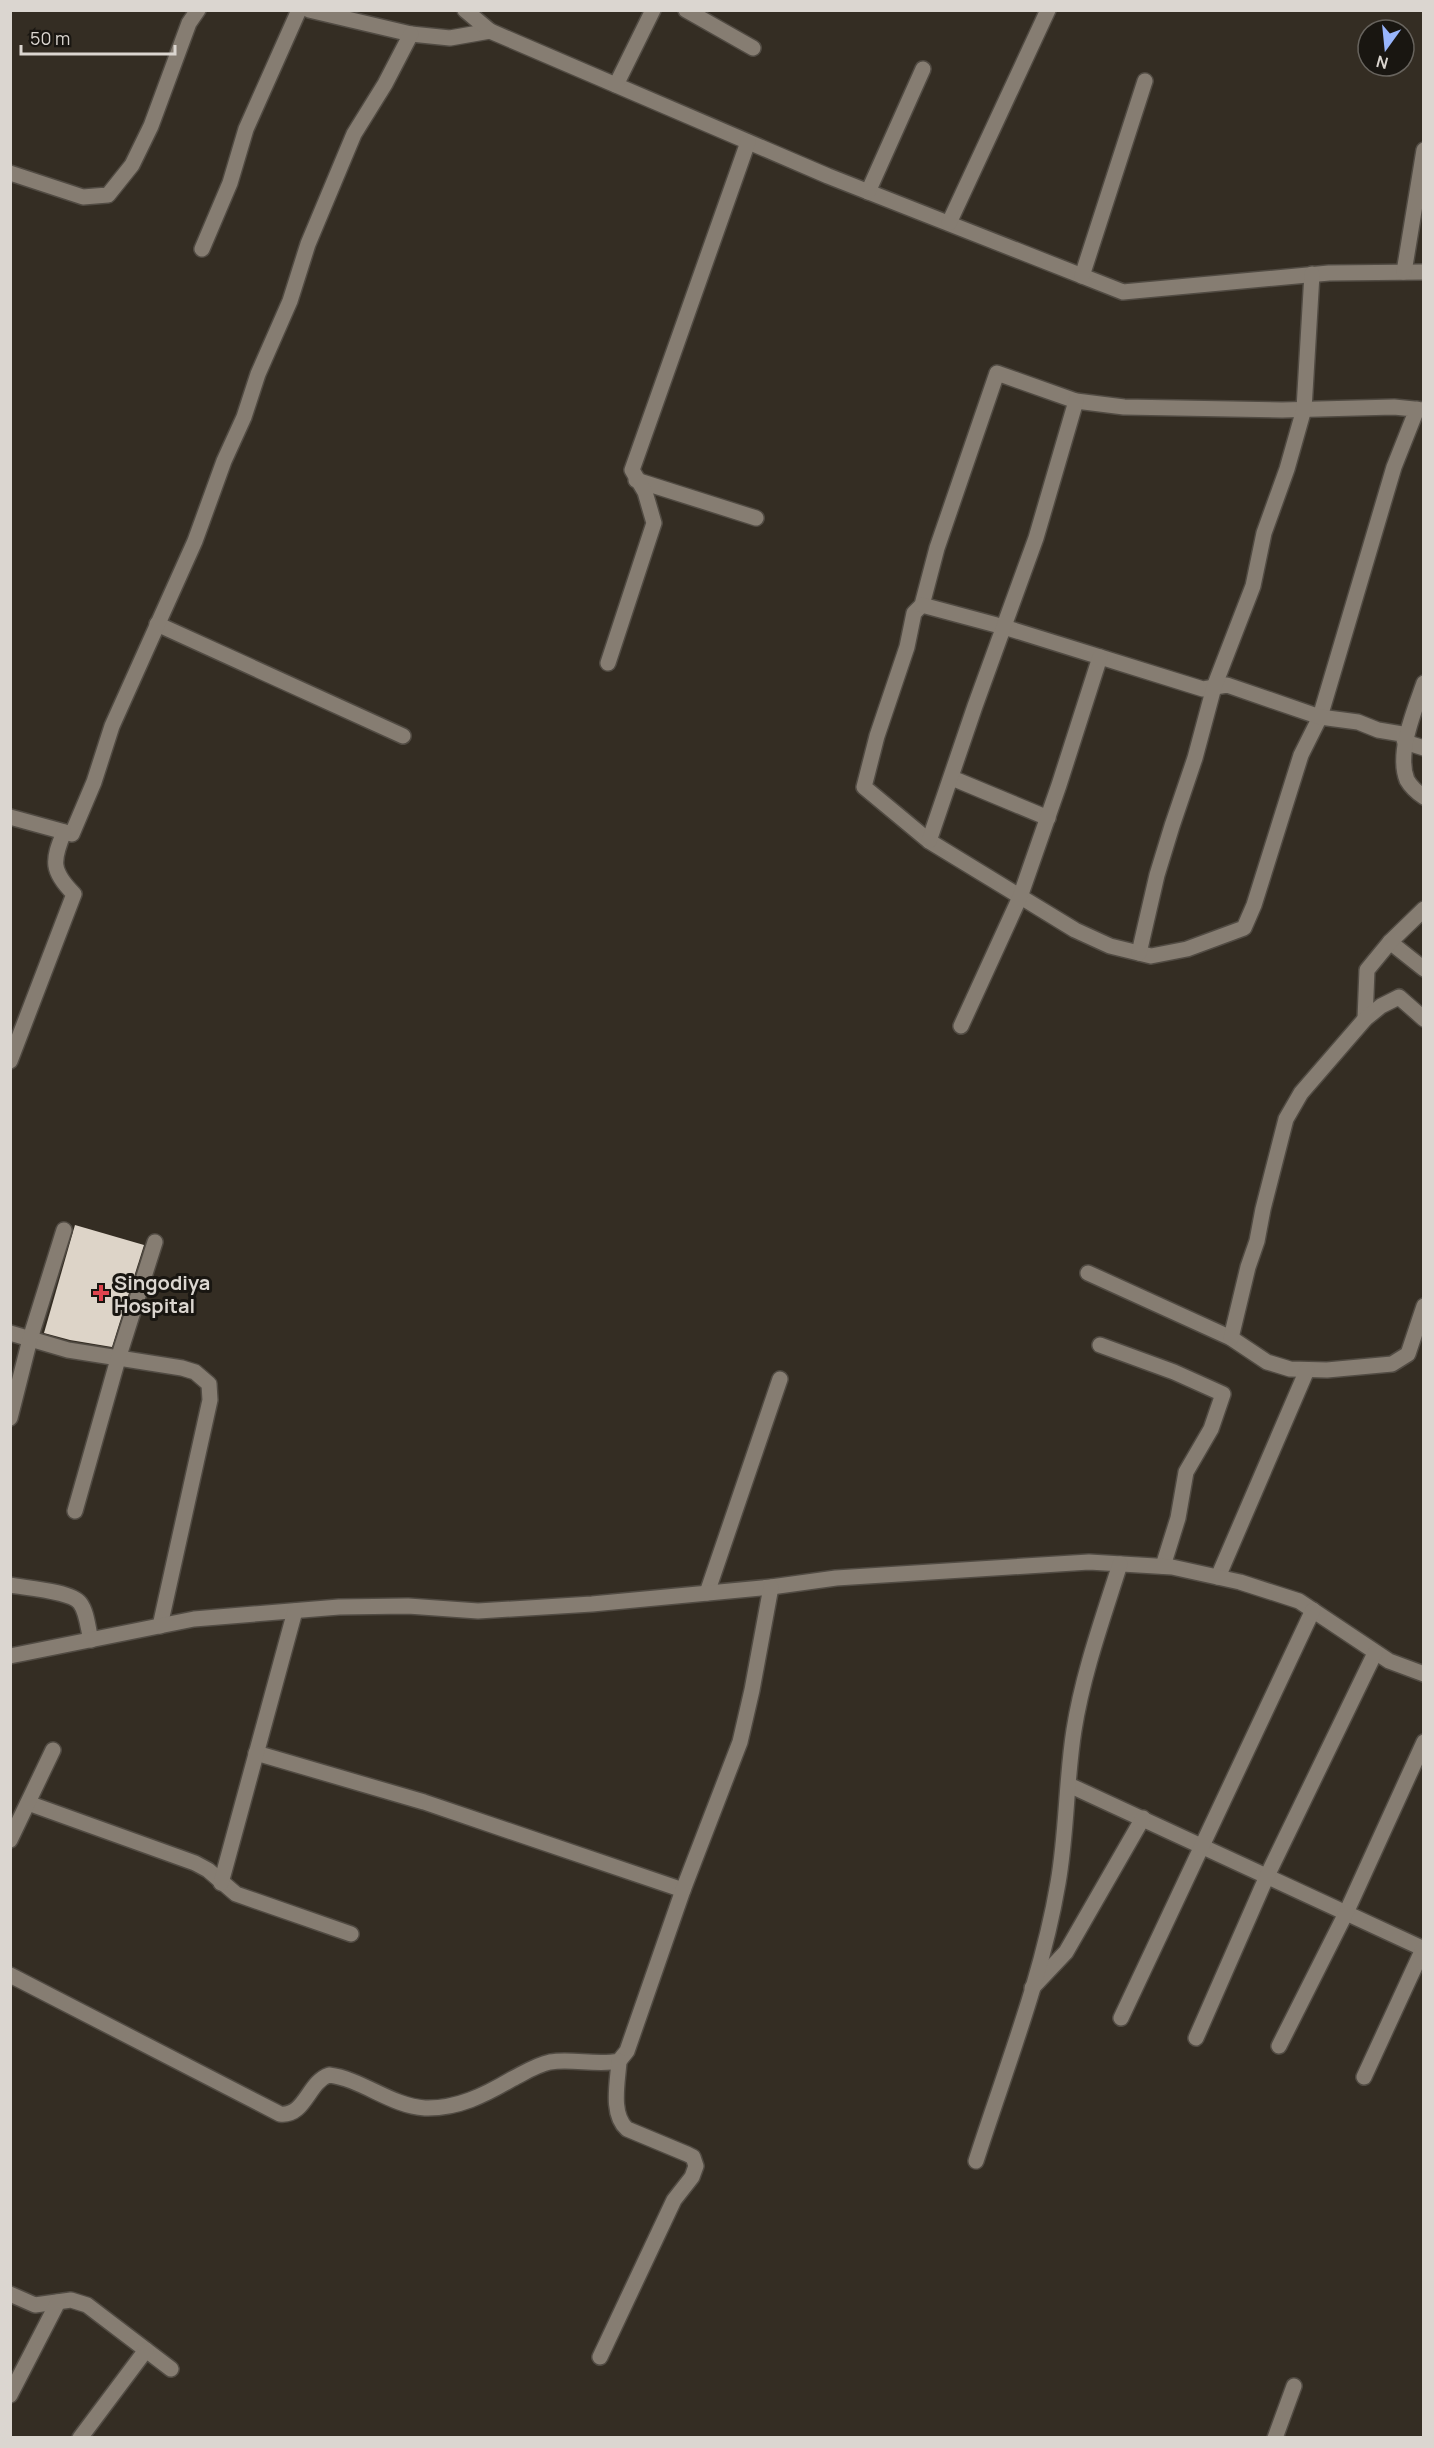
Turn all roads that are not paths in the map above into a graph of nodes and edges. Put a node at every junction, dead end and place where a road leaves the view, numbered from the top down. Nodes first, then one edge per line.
1 (198, 10) edge
2 (299, 10) edge
3 (309, 10) edge
4 (465, 10) edge
5 (653, 10) edge
6 (686, 10) edge
7 (1048, 10) edge
8 (490, 31) junction
9 (411, 34) junction
10 (753, 48) dead end
11 (923, 69) dead end
12 (1145, 81) dead end
13 (616, 85) junction
14 (748, 142) junction
15 (1424, 150) edge
16 (10, 173) edge
17 (868, 192) junction
18 (948, 223) junction
19 (202, 249) dead end
20 (1404, 272) junction
21 (1424, 272) edge
22 (1312, 274) junction
23 (1082, 276) junction
24 (1076, 401) junction
25 (1304, 409) junction
26 (1420, 410) edge
27 (636, 480) junction
28 (756, 518) dead end
29 (922, 605) junction
30 (157, 624) junction
31 (1004, 627) junction
32 (1100, 657) junction
33 (608, 663) dead end
34 (1424, 683) edge
35 (1214, 687) junction
36 (1320, 717) junction
37 (403, 736) dead end
38 (1405, 742) junction
39 (1424, 748) edge
40 (952, 778) junction
41 (1424, 797) edge
42 (10, 816) edge
43 (1048, 818) junction
44 (64, 832) junction
45 (929, 840) junction
46 (1020, 897) junction
47 (1424, 909) edge
48 (1390, 942) junction
49 (1139, 953) junction
50 (1424, 969) edge
51 (1365, 1019) junction
52 (1424, 1019) edge
53 (961, 1026) dead end
54 (10, 1061) edge
55 (64, 1230) dead end
56 (155, 1242) dead end
57 (1088, 1273) dead end
58 (1424, 1306) edge
59 (10, 1333) edge
60 (1231, 1338) junction
61 (30, 1339) junction
62 (1100, 1345) dead end
63 (118, 1359) junction
64 (1307, 1370) junction
65 (780, 1379) dead end
66 (10, 1418) edge
67 (75, 1511) dead end
68 (1120, 1564) junction
69 (1162, 1566) junction
70 (1218, 1577) junction
71 (10, 1585) edge
72 (771, 1587) junction
73 (707, 1593) junction
74 (1313, 1610) junction
75 (295, 1611) junction
76 (160, 1626) junction
77 (91, 1640) junction
78 (1375, 1653) junction
79 (10, 1656) edge
80 (1424, 1674) edge
81 (1424, 1742) edge
82 (53, 1750) dead end
83 (256, 1753) junction
84 (1069, 1785) junction
85 (28, 1803) junction
86 (1143, 1818) junction
87 (10, 1840) edge
88 (1203, 1846) junction
89 (1266, 1876) junction
90 (221, 1882) junction
91 (683, 1890) junction
92 (1346, 1913) junction
93 (351, 1934) dead end
94 (1423, 1949) edge
95 (10, 1975) edge
96 (1032, 1989) junction
97 (1121, 2018) dead end
98 (1196, 2038) dead end
99 (1279, 2046) dead end
100 (619, 2061) junction
101 (1364, 2078) dead end
102 (976, 2161) dead end
103 (10, 2294) edge
104 (58, 2302) junction
105 (146, 2350) junction
106 (600, 2357) dead end
107 (171, 2369) dead end
108 (1294, 2386) dead end
109 (10, 2395) edge
110 (80, 2438) edge
111 (1275, 2438) edge

1 - 16 street
2 - 19 street
3 - 9 street
4 - 8 street
5 - 13 street
6 - 10 street
7 - 18 street
8 - 9 street
8 - 13 street
9 - 30 street
11 - 17 street
12 - 23 street
13 - 14 street
14 - 17 street
14 - 27 street
15 - 20 street
17 - 18 street
18 - 23 street
20 - 21 street
20 - 22 street
22 - 23 street
22 - 25 street
24 - 25 street
24 - 29 street
24 - 31 street
25 - 26 street
25 - 35 street
26 - 36 street
27 - 28 street
27 - 33 street
29 - 31 street
29 - 45 street
30 - 37 street
30 - 44 street
31 - 32 street
31 - 40 street
32 - 35 street
32 - 43 street
34 - 38 street
35 - 36 street
35 - 49 street
36 - 38 street
36 - 49 street
38 - 39 street
38 - 41 street
40 - 43 street
40 - 45 street
42 - 44 street
43 - 46 street
44 - 54 street
45 - 46 street
46 - 49 street
46 - 53 street
47 - 48 street
48 - 50 street
48 - 51 street
51 - 52 street
51 - 60 street
55 - 61 street
56 - 63 street
57 - 60 street
58 - 64 street
59 - 61 street
60 - 64 street
61 - 63 street
61 - 66 street
62 - 69 street
63 - 67 street
63 - 76 street
64 - 70 street
65 - 73 street
68 - 69 street
68 - 72 street
68 - 84 street
69 - 70 street
70 - 74 street
71 - 77 street
72 - 73 street
72 - 91 street
73 - 75 street
74 - 78 street
74 - 88 street
75 - 76 street
75 - 83 street
76 - 77 street
77 - 79 street
78 - 80 street
78 - 89 street
81 - 92 street
82 - 85 street
83 - 90 street
83 - 91 street
84 - 86 street
84 - 96 street
85 - 87 street
85 - 90 street
86 - 88 street
86 - 96 street
88 - 89 street
88 - 97 street
89 - 92 street
89 - 98 street
90 - 93 street
91 - 100 street
92 - 94 street
92 - 99 street
94 - 101 street
95 - 100 street
96 - 102 street
100 - 106 street
103 - 104 street
104 - 105 street
104 - 109 street
105 - 107 street
105 - 110 street
108 - 111 street

